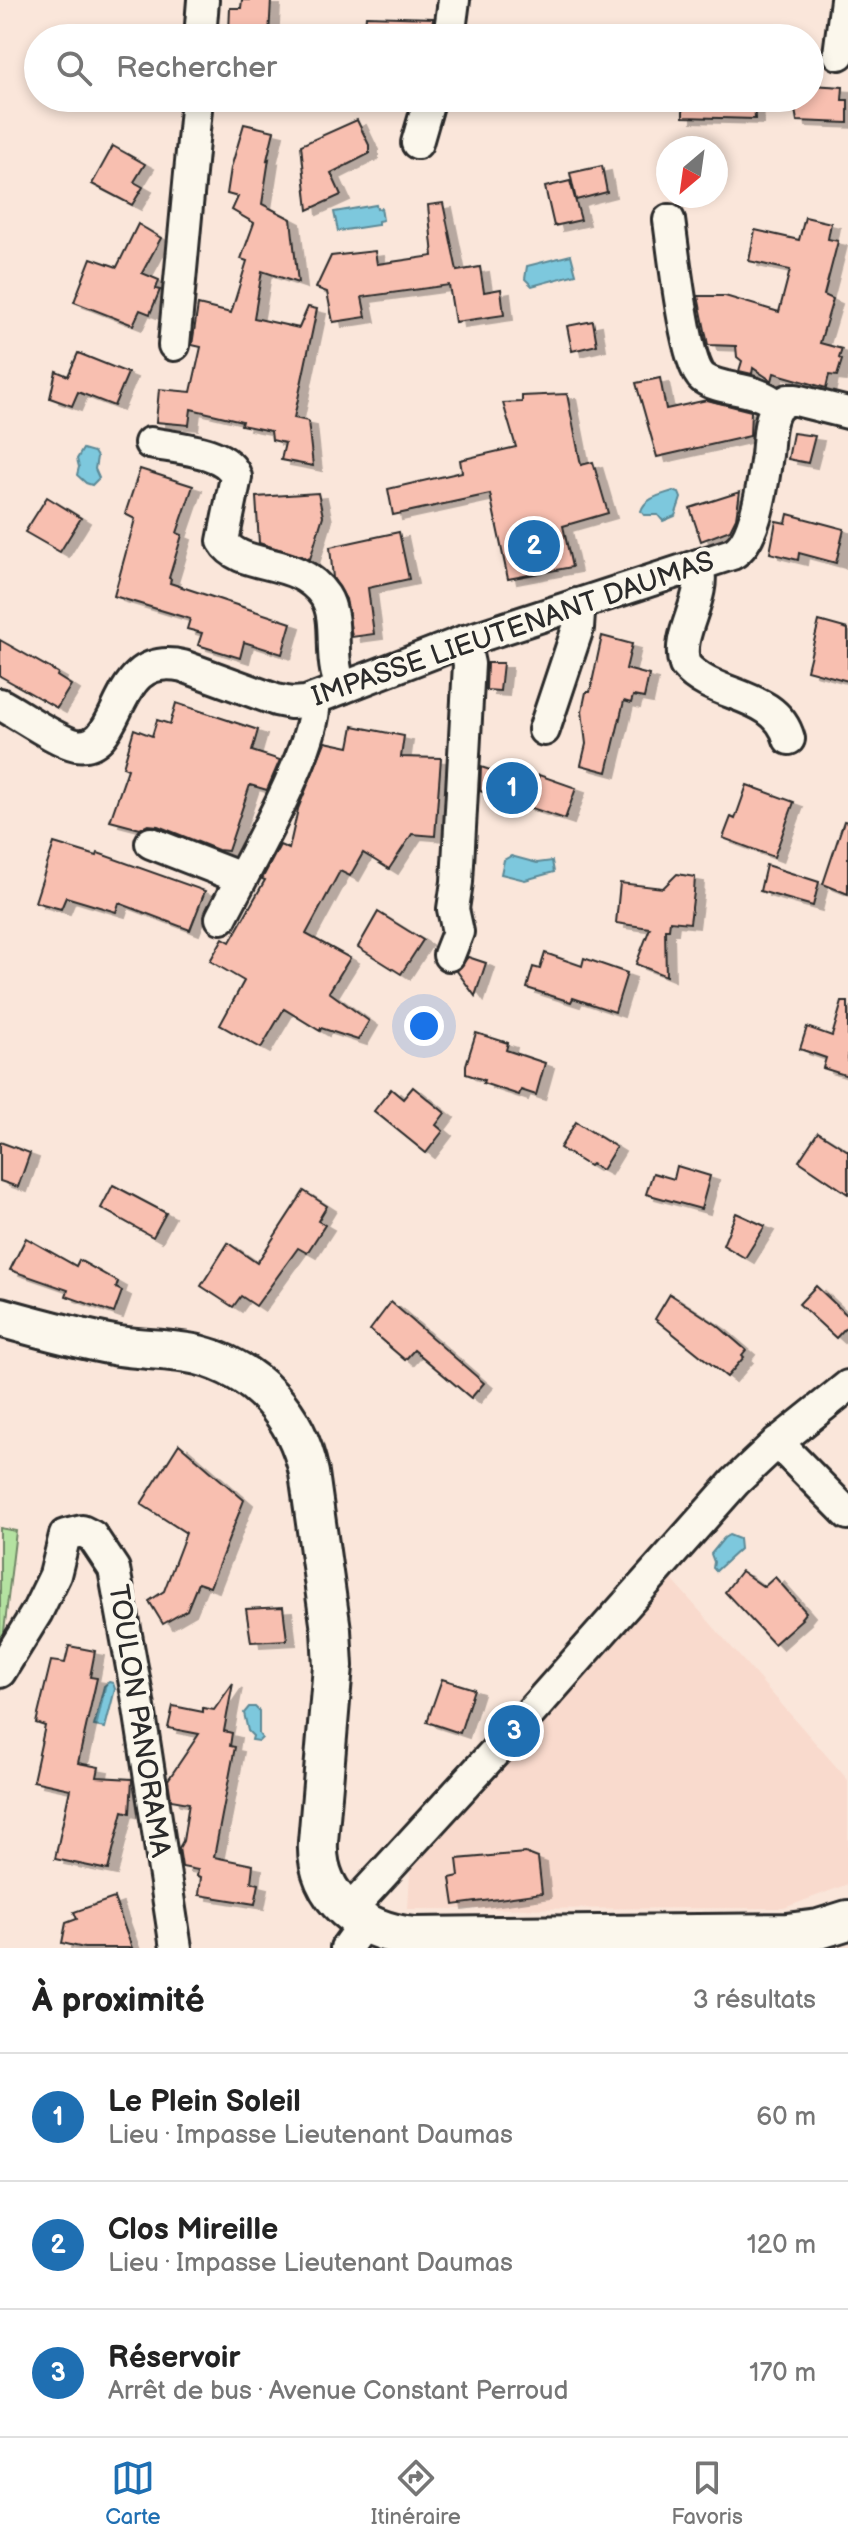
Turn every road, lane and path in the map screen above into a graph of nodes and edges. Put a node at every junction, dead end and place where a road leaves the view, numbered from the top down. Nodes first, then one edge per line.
1 (203, 0) edge
2 (454, 0) edge
3 (846, 0) edge
4 (201, 24) edge
5 (451, 24) edge
6 (839, 54) dead end
7 (196, 112) edge
8 (426, 112) edge
9 (417, 143) dead end
10 (669, 220) dead end
11 (174, 345) dead end
12 (778, 406) junction
13 (848, 413) edge
14 (150, 443) dead end
15 (698, 565) junction
16 (577, 604) junction
17 (464, 641) junction
18 (342, 688) junction
19 (314, 700) junction
20 (0, 704) edge
21 (544, 730) dead end
22 (789, 739) dead end
23 (151, 843) dead end
24 (241, 878) junction
25 (221, 918) dead end
26 (449, 955) dead end
27 (0, 1317) edge
28 (848, 1386) edge
29 (777, 1442) junction
30 (848, 1514) edge
31 (0, 1672) edge
32 (848, 1920) edge
33 (353, 1927) edge
34 (176, 1948) edge

1 - 4 street
2 - 5 street
3 - 6 street
7 - 11 street
8 - 9 street
10 - 12 street
12 - 13 street
12 - 15 street, IMPASSE LIEUTENANT DAUMAS
14 - 18 street
15 - 16 street, IMPASSE LIEUTENANT DAUMAS
15 - 22 street
16 - 17 street, IMPASSE LIEUTENANT DAUMAS
16 - 21 street
17 - 18 street, IMPASSE LIEUTENANT DAUMAS
17 - 26 street
18 - 19 street, IMPASSE LIEUTENANT DAUMAS
19 - 20 street, IMPASSE LIEUTENANT DAUMAS
19 - 24 street
23 - 24 street
24 - 25 street
27 - 33 main road
28 - 29 street
29 - 30 street
29 - 33 street
31 - 34 street, TOULON PANORAMA
32 - 33 main road

